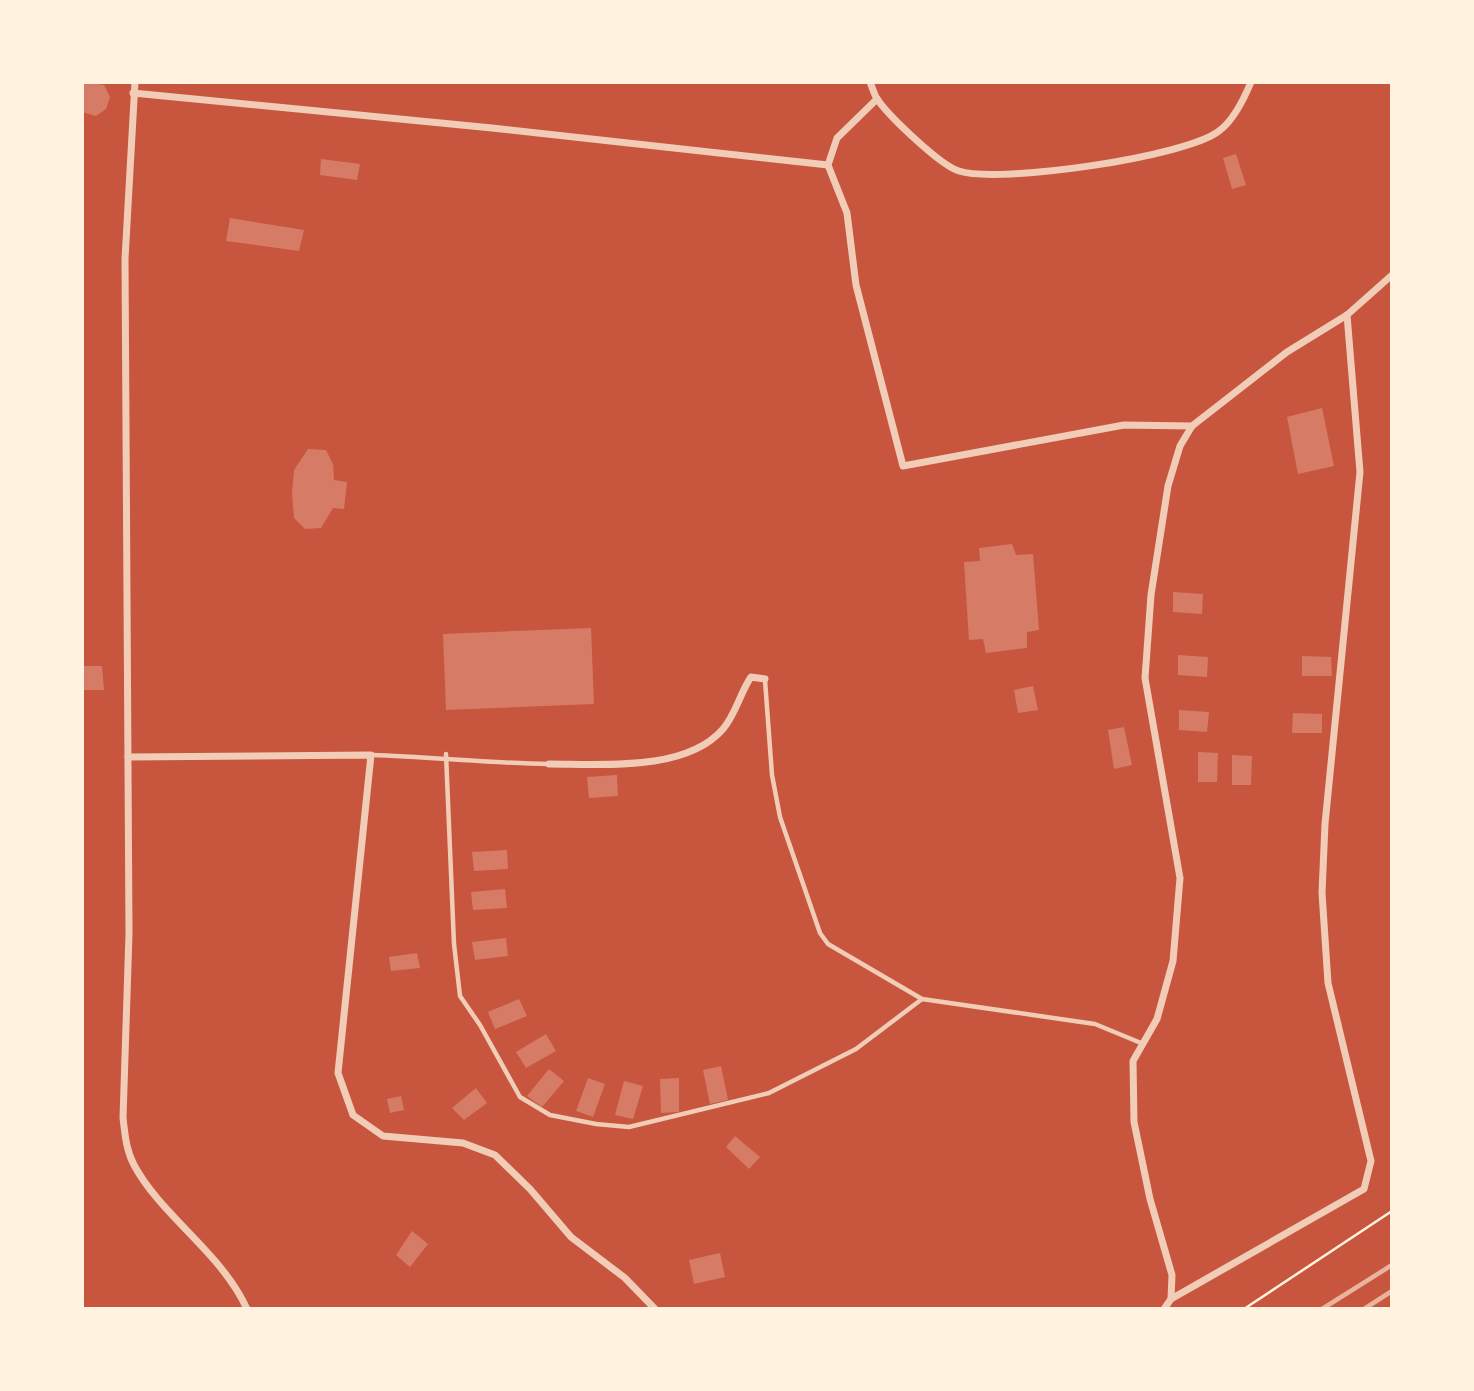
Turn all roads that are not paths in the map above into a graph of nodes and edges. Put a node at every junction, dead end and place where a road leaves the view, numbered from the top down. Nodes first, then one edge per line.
1 (135, 82) edge
2 (870, 82) edge
3 (1251, 82) edge
4 (133, 93) junction
5 (877, 99) junction
6 (828, 165) junction
7 (1392, 275) edge
8 (1347, 315) junction
9 (1192, 426) junction
10 (765, 679) joint
11 (371, 755) junction
12 (446, 756) junction
13 (128, 757) junction
14 (549, 765) joint
15 (922, 999) junction
16 (1141, 1043) junction
17 (1171, 1299) junction
18 (247, 1309) edge
19 (656, 1309) edge
20 (1164, 1309) edge

1 - 4 street
2 - 5 street
3 - 5 street
4 - 6 street
4 - 13 street
5 - 6 street
6 - 9 street
7 - 8 street
8 - 9 street
8 - 17 street
9 - 16 street
10 - 14 street
10 - 15 lane
11 - 12 lane
11 - 13 street
11 - 19 street
12 - 14 lane
12 - 15 lane
13 - 18 street
15 - 16 lane
16 - 17 street
17 - 20 street

